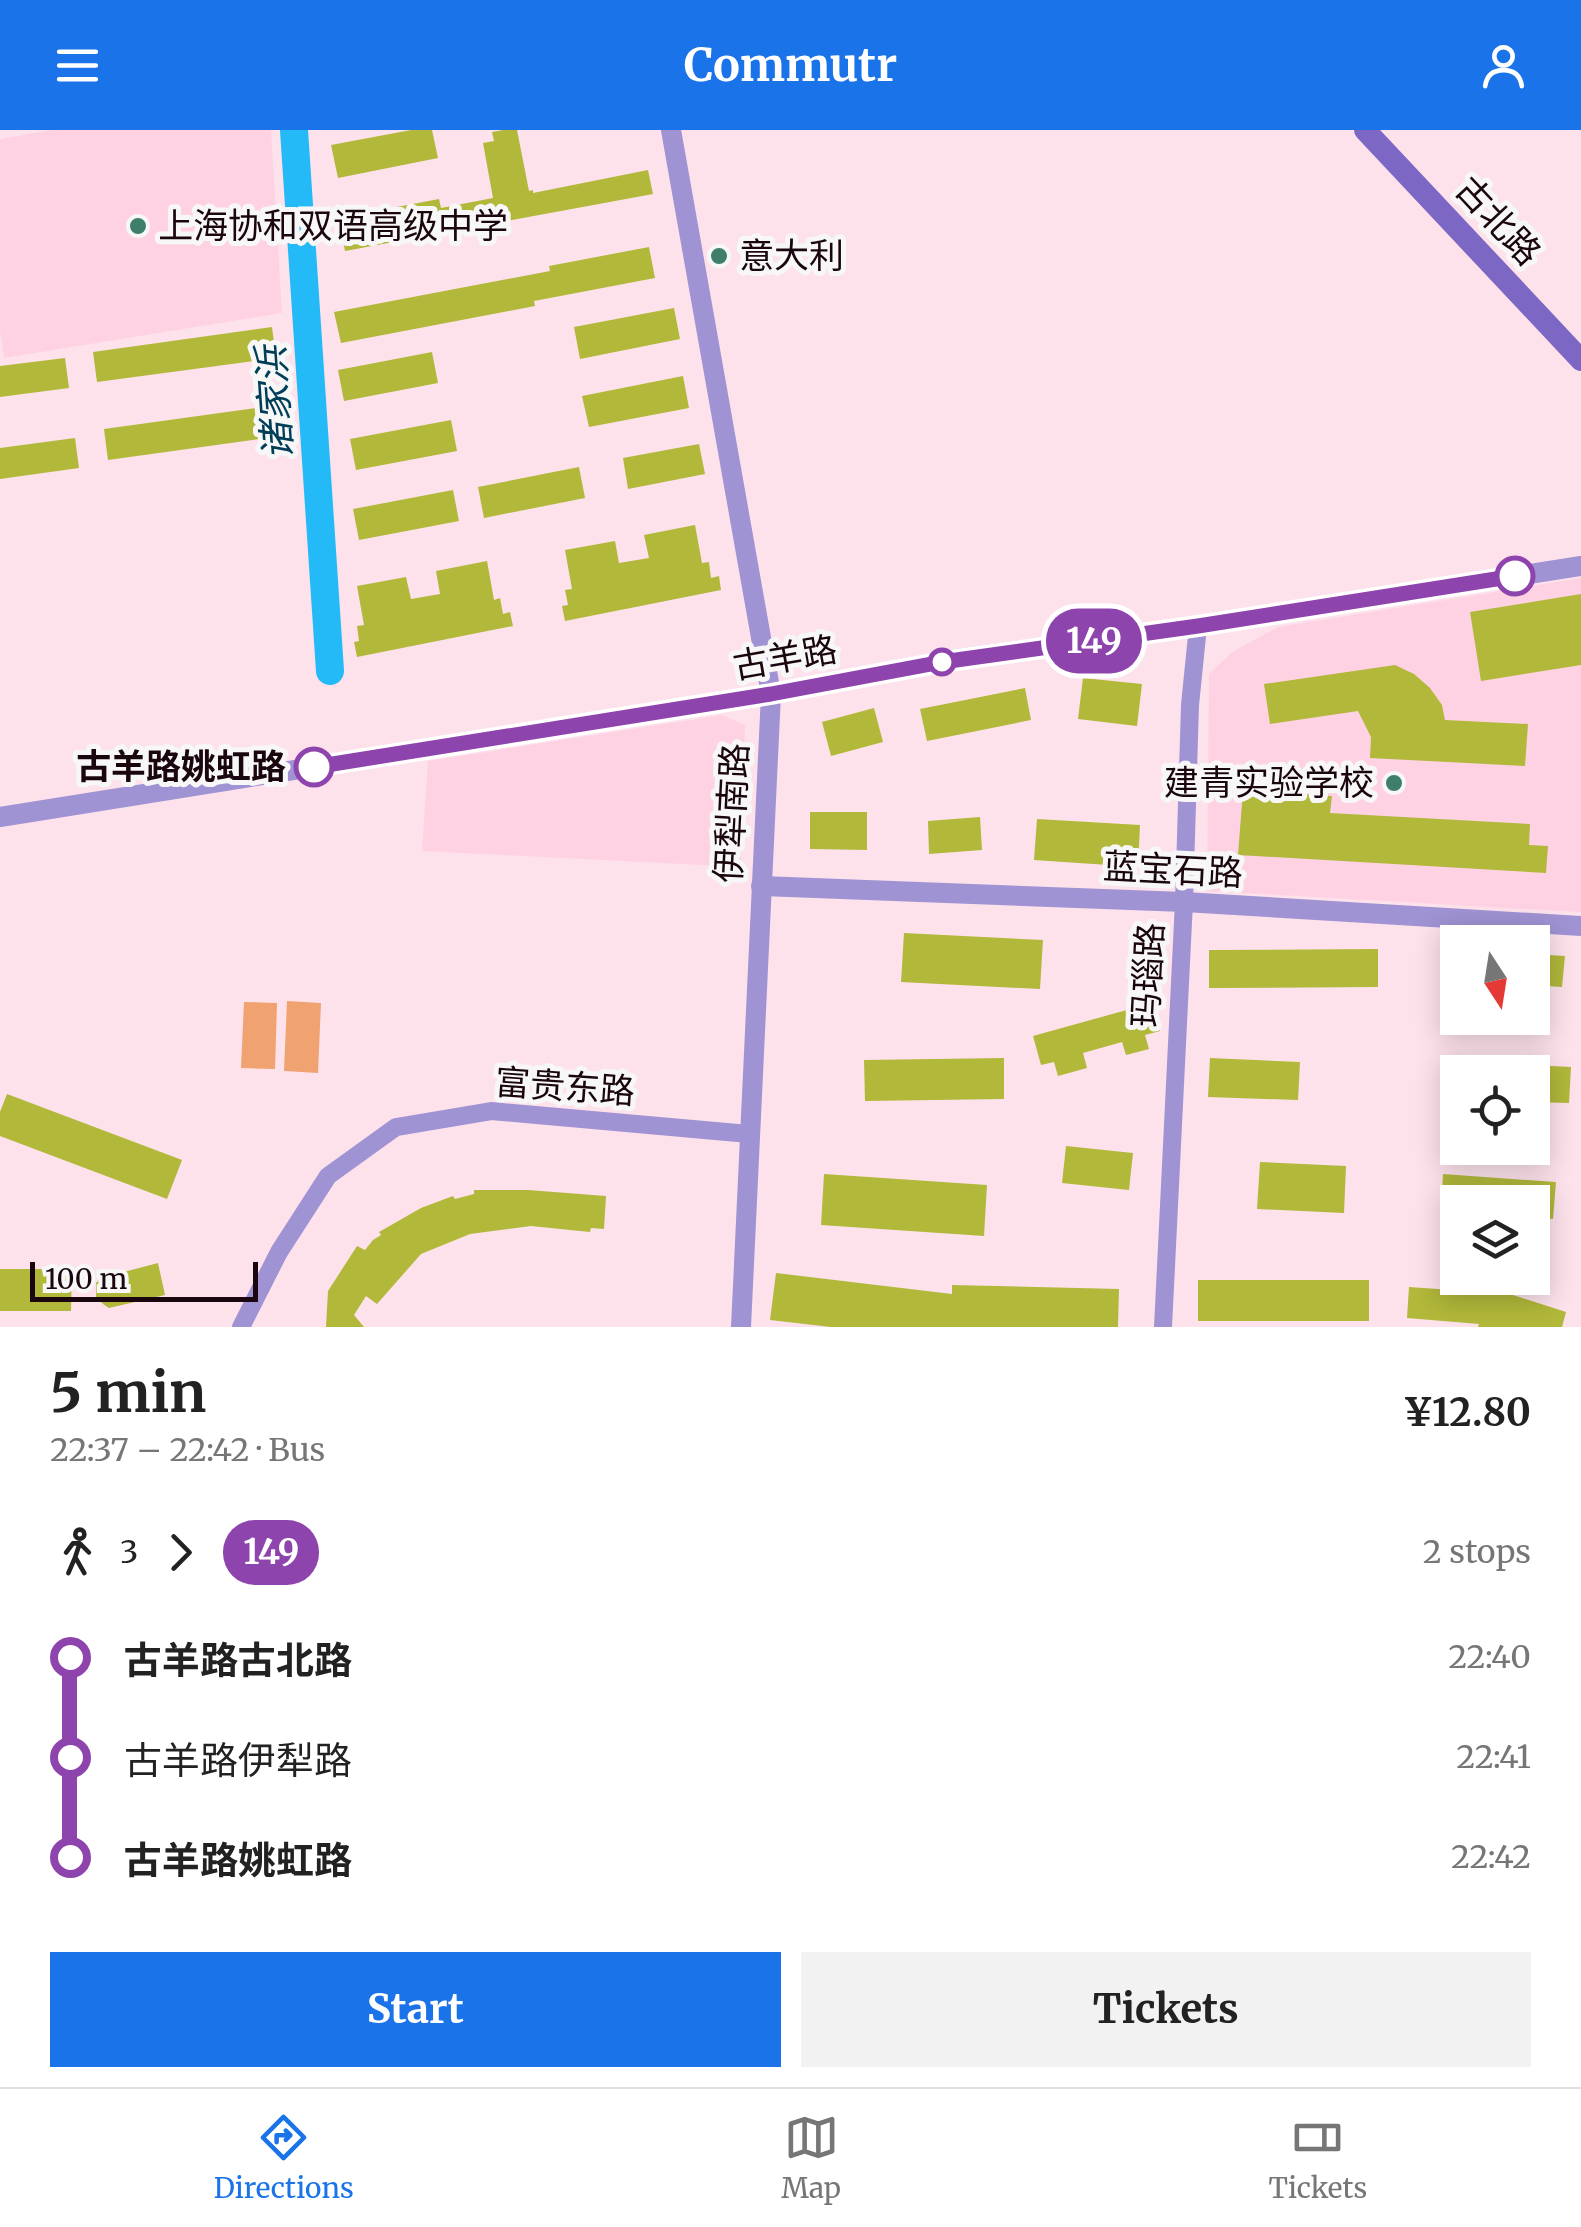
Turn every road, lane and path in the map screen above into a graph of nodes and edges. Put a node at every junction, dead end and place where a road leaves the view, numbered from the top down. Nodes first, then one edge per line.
1 (671, 130) edge
2 (1364, 130) edge
3 (1581, 360) edge
4 (1581, 566) edge
5 (1198, 626) junction
6 (771, 694) junction
7 (0, 816) edge
8 (761, 886) junction
9 (1184, 902) junction
10 (1581, 926) edge
11 (749, 1134) junction
12 (241, 1327) edge
13 (741, 1327) edge
14 (1163, 1327) edge

1 - 6 street, 伊犁南路
2 - 3 main road, 古北路
4 - 5 street, 古羊路
5 - 6 street, 古羊路
5 - 9 street, 玛瑙路
6 - 7 street, 古羊路
6 - 8 street, 伊犁南路
8 - 9 street, 蓝宝石路
8 - 11 street, 伊犁南路
9 - 10 street, 蓝宝石路
9 - 14 street, 玛瑙路
11 - 12 street, 富贵东路
11 - 13 street, 伊犁南路

